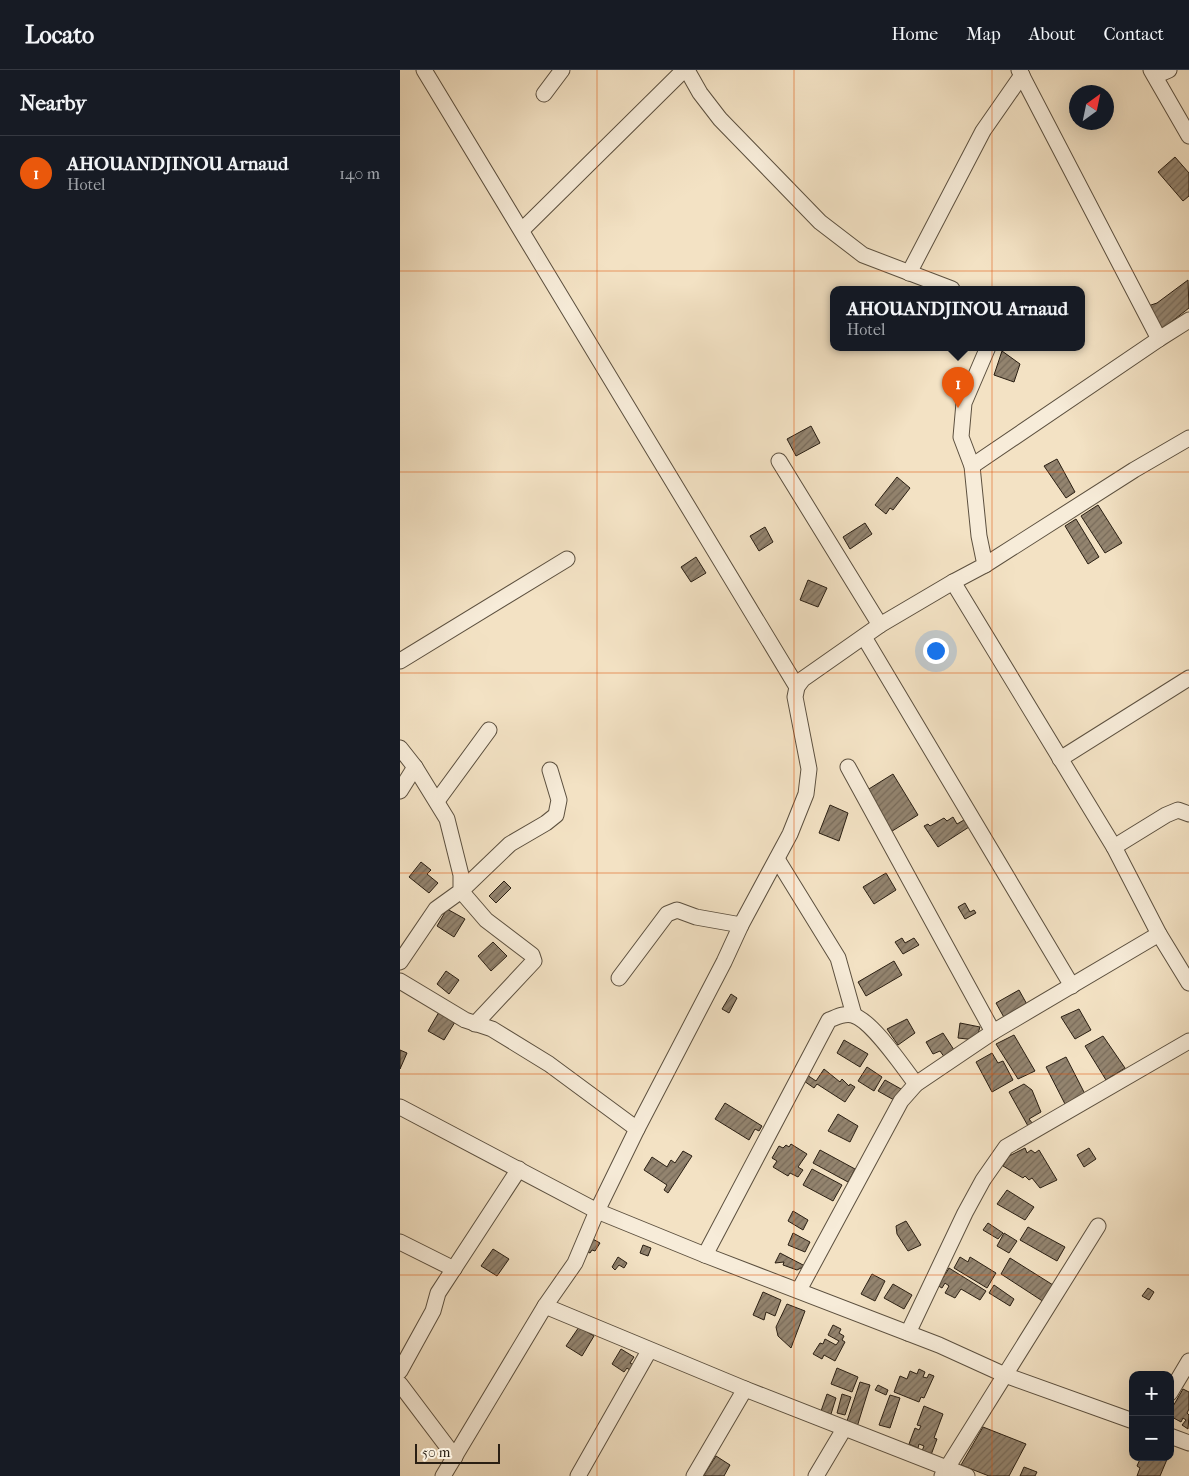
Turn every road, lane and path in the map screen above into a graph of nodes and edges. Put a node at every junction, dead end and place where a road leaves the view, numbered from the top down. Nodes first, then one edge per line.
1 (424, 70) edge
2 (562, 70) edge
3 (686, 70) edge
4 (1169, 70) edge
5 (1021, 73) edge
6 (1153, 73) edge
7 (544, 94) dead end
8 (1189, 136) edge
9 (522, 230) junction
10 (909, 273) junction
11 (944, 286) edge
12 (1189, 320) edge
13 (1159, 339) junction
14 (986, 351) edge
15 (1189, 438) edge
16 (779, 461) dead end
17 (972, 466) junction
18 (567, 559) dead end
19 (985, 566) junction
20 (953, 582) junction
21 (880, 624) junction
22 (864, 637) junction
23 (400, 661) edge
24 (1189, 678) edge
25 (797, 687) junction
26 (488, 730) dead end
27 (400, 748) edge
28 (1060, 759) junction
29 (415, 767) junction
30 (848, 767) dead end
31 (550, 770) dead end
32 (400, 790) edge
33 (437, 801) junction
34 (1185, 809) edge
35 (1114, 846) junction
36 (777, 859) junction
37 (461, 891) junction
38 (742, 925) junction
39 (1159, 934) junction
40 (400, 962) edge
41 (619, 978) dead end
42 (400, 981) edge
43 (1189, 983) edge
44 (1072, 986) junction
45 (854, 1015) junction
46 (475, 1024) junction
47 (993, 1032) junction
48 (1189, 1041) edge
49 (916, 1084) junction
50 (400, 1107) edge
51 (637, 1129) junction
52 (519, 1169) junction
53 (597, 1211) junction
54 (1098, 1226) dead end
55 (400, 1242) edge
56 (705, 1255) junction
57 (454, 1269) junction
58 (799, 1290) junction
59 (545, 1306) junction
60 (908, 1333) junction
61 (649, 1351) junction
62 (1189, 1361) edge
63 (400, 1371) edge
64 (1005, 1375) junction
65 (400, 1384) edge
66 (1174, 1386) edge
67 (745, 1389) junction
68 (1129, 1420) edge
69 (844, 1428) junction
70 (1174, 1437) edge
71 (1189, 1443) edge
72 (454, 1458) junction
73 (944, 1473) edge
74 (443, 1476) edge
75 (578, 1476) edge
76 (694, 1476) edge
77 (816, 1476) edge
78 (967, 1476) edge

1 - 9 street
2 - 7 street
3 - 9 street
3 - 10 street
4 - 6 street
5 - 10 street
5 - 13 street
6 - 8 street
9 - 25 street
10 - 11 street
12 - 13 street
13 - 17 street
14 - 17 street
15 - 19 street
16 - 21 street
17 - 19 street
18 - 23 street
19 - 20 street
20 - 21 street
20 - 28 street
21 - 22 street
22 - 25 street
22 - 44 street
24 - 28 street
25 - 36 street
26 - 33 street
27 - 29 street
28 - 35 street
29 - 32 street
29 - 33 street
30 - 47 street
31 - 37 street
33 - 37 street
34 - 35 street
35 - 39 street
36 - 38 street
36 - 45 street
37 - 40 street
37 - 46 street
38 - 41 street
38 - 51 street
39 - 43 street
39 - 44 street
42 - 46 street
44 - 47 street
45 - 49 street
45 - 56 street
46 - 51 street
47 - 49 street
48 - 60 street
49 - 58 street
50 - 52 street
51 - 53 street
52 - 53 street
52 - 57 street
53 - 56 street
53 - 59 street
54 - 64 street
55 - 57 street
56 - 58 street
57 - 63 street
58 - 60 street
59 - 61 street
59 - 72 street
60 - 64 street
61 - 67 street
61 - 75 street
62 - 66 street
64 - 68 street
64 - 73 street
65 - 72 street
67 - 69 street
67 - 76 street
69 - 73 street
69 - 77 street
70 - 71 street
72 - 74 street
73 - 78 street

